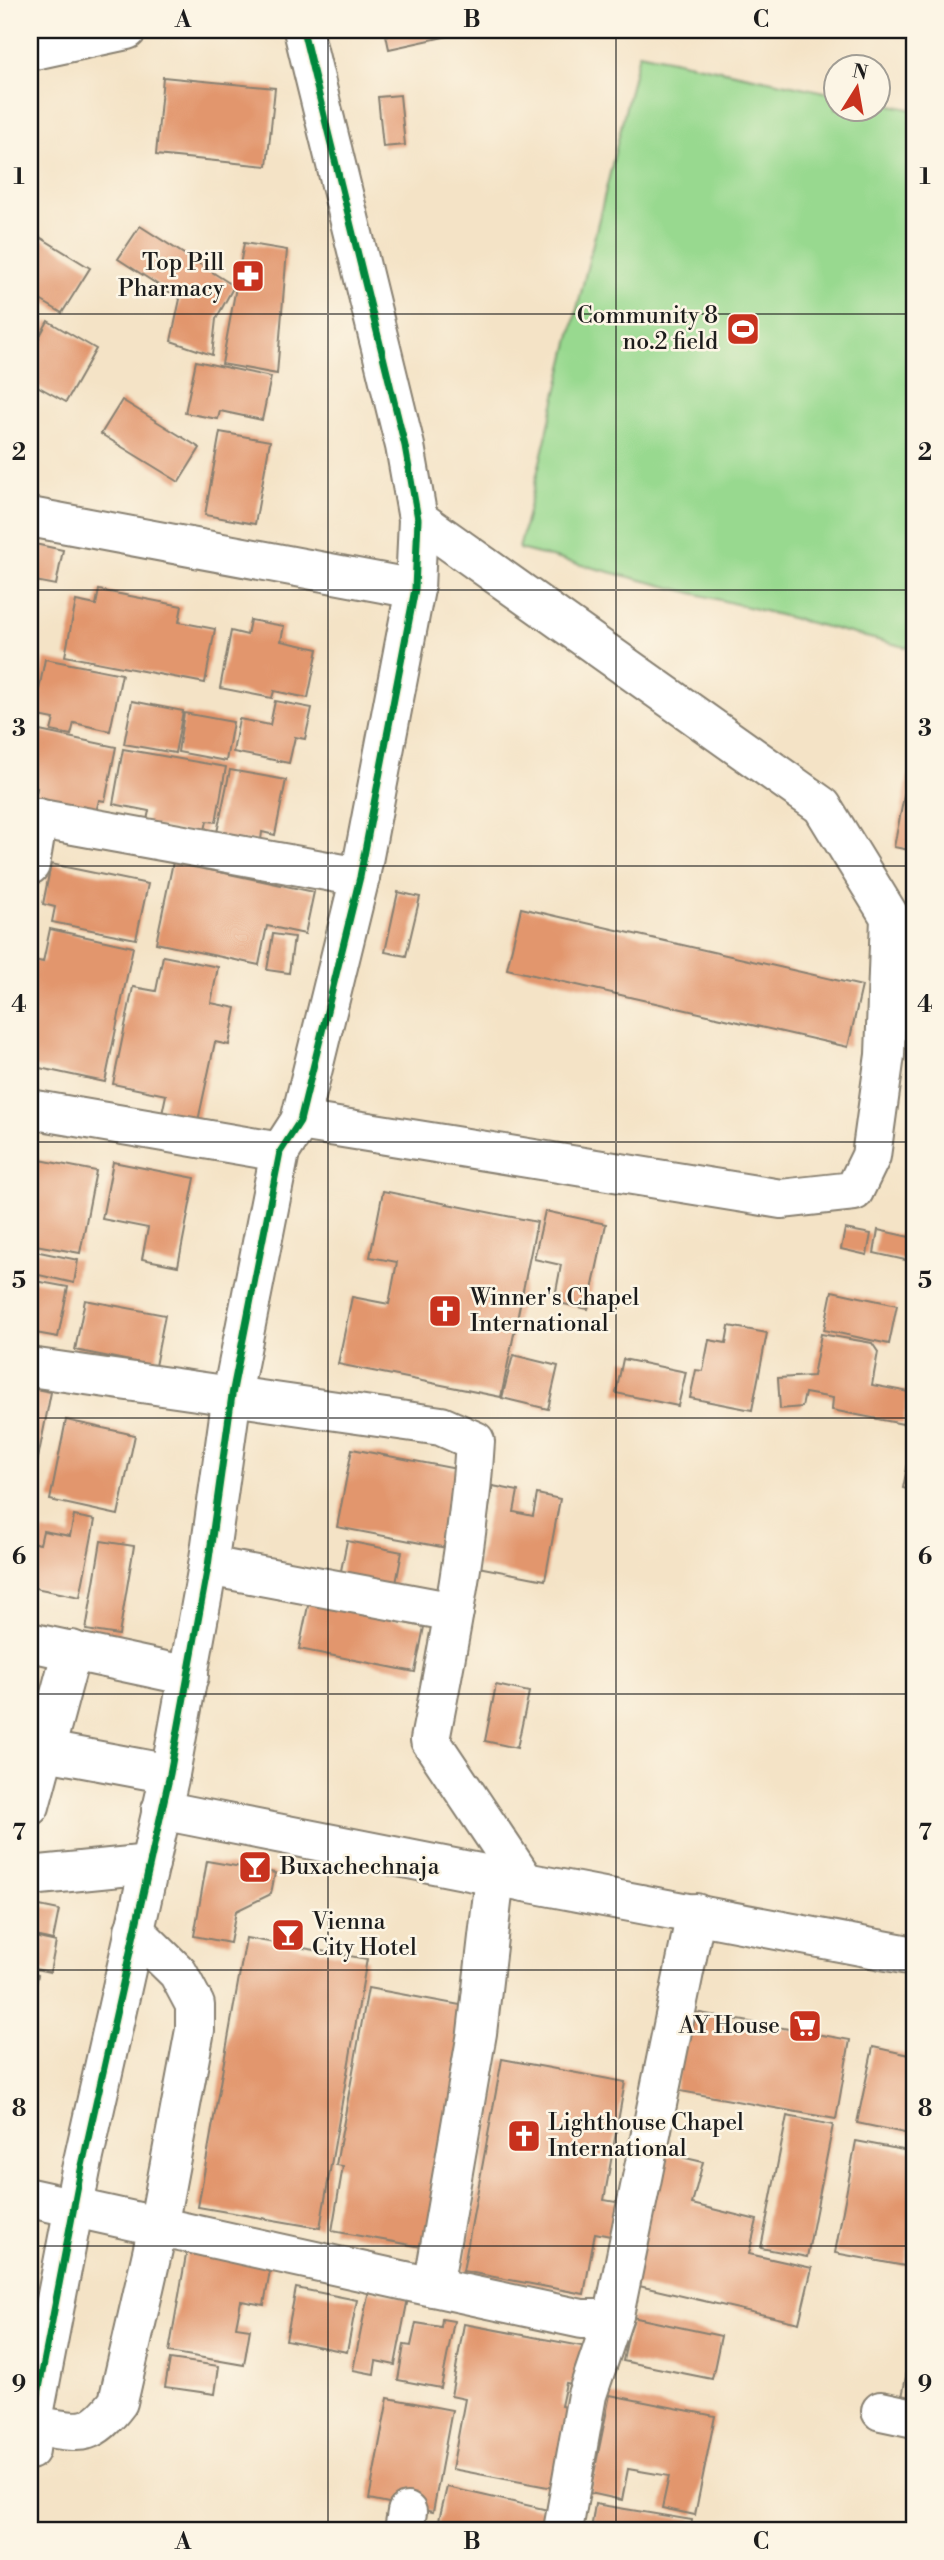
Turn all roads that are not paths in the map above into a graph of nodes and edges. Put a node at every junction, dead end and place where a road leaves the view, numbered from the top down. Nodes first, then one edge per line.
1 (127, 30) edge
2 (303, 30) edge
3 (30, 51) edge
4 (30, 517) edge
5 (418, 519) junction
6 (415, 589) junction
7 (34, 817) edge
8 (30, 865) edge
9 (360, 877) junction
10 (30, 1109) edge
11 (290, 1136) junction
12 (30, 1367) edge
13 (232, 1395) junction
14 (208, 1566) junction
15 (454, 1612) junction
16 (30, 1642) edge
17 (72, 1650) junction
18 (189, 1676) junction
19 (46, 1751) junction
20 (166, 1792) junction
21 (30, 1806) edge
22 (150, 1864) junction
23 (30, 1876) edge
24 (510, 1879) junction
25 (696, 1913) junction
26 (134, 1930) junction
27 (914, 1956) edge
28 (30, 2198) edge
29 (76, 2207) junction
30 (158, 2227) junction
31 (433, 2287) junction
32 (614, 2315) junction
33 (31, 2438) edge
34 (563, 2530) edge

1 - 3 street
2 - 5 street
4 - 6 street
5 - 6 street
5 - 11 street
6 - 9 street
7 - 8 street
7 - 9 street
9 - 11 street
10 - 11 street
11 - 13 street
12 - 13 street
13 - 14 street
13 - 15 street
14 - 15 street
14 - 18 street
15 - 24 street
16 - 17 street
17 - 18 street
17 - 19 street
18 - 20 street
19 - 20 street
19 - 21 street
20 - 22 street
20 - 24 street
22 - 23 street
22 - 26 street
24 - 25 street
24 - 31 street
25 - 27 street
25 - 32 street
26 - 29 street
26 - 30 street
28 - 29 street
29 - 30 street
29 - 33 street
30 - 31 street
30 - 33 street
31 - 32 street
32 - 34 street

